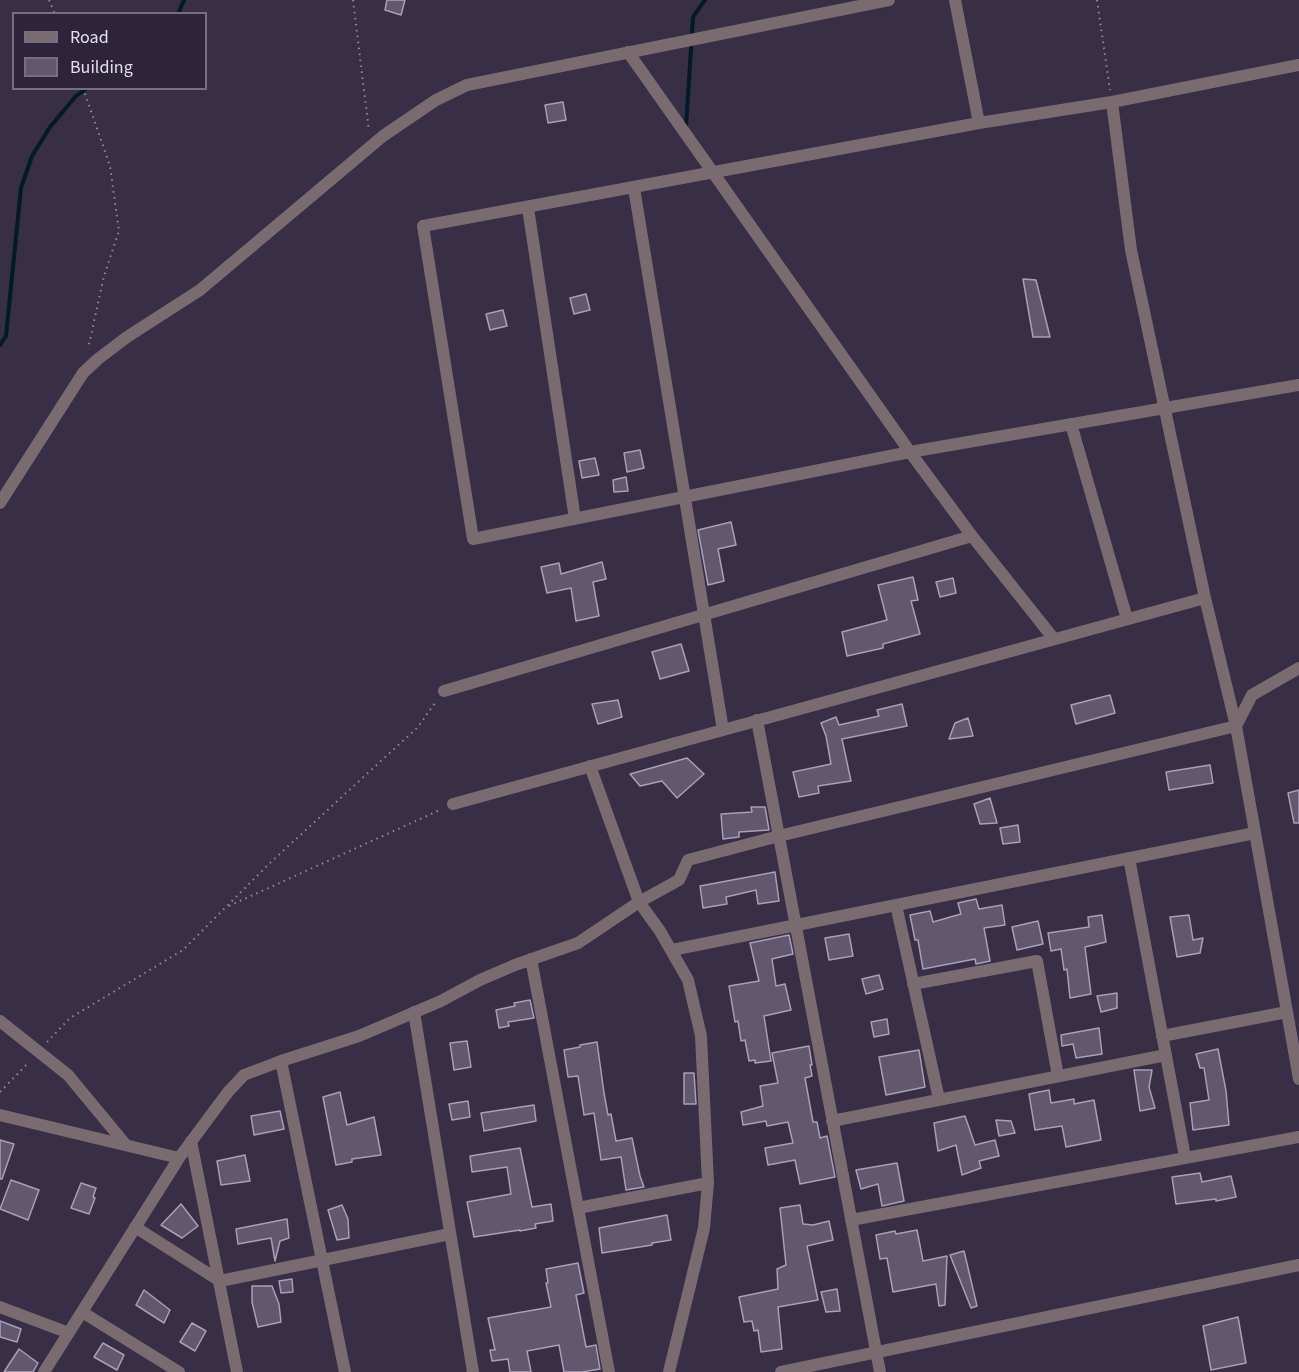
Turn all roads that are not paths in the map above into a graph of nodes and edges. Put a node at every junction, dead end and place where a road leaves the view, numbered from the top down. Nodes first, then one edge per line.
1 (889, 0) edge
2 (955, 0) edge
3 (628, 52) junction
4 (1299, 65) edge
5 (1112, 102) junction
6 (979, 123) junction
7 (713, 173) junction
8 (634, 188) junction
9 (528, 208) junction
10 (1299, 385) edge
11 (1164, 407) junction
12 (1071, 424) junction
13 (910, 452) junction
14 (685, 497) junction
15 (0, 503) edge
16 (575, 519) junction
17 (972, 536) junction
18 (1205, 598) junction
19 (704, 615) junction
20 (1127, 619) junction
21 (1054, 639) junction
22 (1299, 668) edge
23 (444, 692) road end
24 (757, 720) junction
25 (1236, 726) junction
26 (723, 730) junction
27 (590, 766) junction
28 (453, 804) road end
29 (1255, 833) junction
30 (779, 836) junction
31 (1129, 858) junction
32 (639, 902) junction
33 (896, 905) junction
34 (796, 925) junction
35 (672, 950) junction
36 (531, 959) junction
37 (913, 984) junction
38 (414, 1012) junction
39 (1287, 1012) junction
40 (0, 1021) edge
41 (1162, 1036) junction
42 (1166, 1055) junction
43 (281, 1061) junction
44 (1058, 1076) junction
45 (1299, 1079) edge
46 (939, 1100) junction
47 (0, 1115) edge
48 (832, 1120) junction
49 (1299, 1137) edge
50 (191, 1141) junction
51 (126, 1145) junction
52 (1185, 1157) junction
53 (179, 1158) junction
54 (708, 1183) junction
55 (578, 1208) junction
56 (851, 1221) junction
57 (135, 1227) junction
58 (450, 1234) junction
59 (322, 1260) junction
60 (1299, 1265) edge
61 (220, 1281) junction
62 (0, 1307) edge
63 (82, 1312) junction
64 (69, 1333) junction
65 (876, 1352) junction
66 (44, 1372) edge
67 (179, 1372) edge
68 (237, 1372) edge
69 (345, 1372) edge
70 (473, 1372) edge
71 (609, 1372) edge
72 (669, 1372) edge
73 (781, 1372) edge
74 (880, 1372) edge

1 - 3 street
2 - 6 street
3 - 7 street
3 - 15 street
4 - 5 street
5 - 6 street
5 - 11 street
6 - 7 street
7 - 8 street
7 - 13 street
8 - 9 street
8 - 14 street
9 - 16 street
9 - 16 street
10 - 11 street
11 - 12 street
11 - 18 street
12 - 13 street
12 - 20 street
13 - 14 street
13 - 17 street
14 - 16 street
14 - 19 street
17 - 19 street
17 - 21 street
18 - 20 street
18 - 25 street
19 - 23 street
19 - 26 street
20 - 21 street
21 - 24 street
22 - 25 street
24 - 26 street
24 - 30 street
25 - 29 street
25 - 30 street
26 - 27 street
27 - 28 street
27 - 32 street
29 - 31 street
29 - 39 street
30 - 32 street
30 - 34 street
31 - 33 street
31 - 41 street
32 - 35 street
32 - 36 street
33 - 34 street
33 - 37 street
34 - 35 street
34 - 48 street
35 - 54 street
36 - 38 street
36 - 55 street
37 - 44 street
37 - 46 street
38 - 43 street
38 - 58 street
39 - 41 street
39 - 45 street
40 - 51 street
41 - 42 street
42 - 44 street
42 - 52 street
43 - 50 street
43 - 59 street
44 - 46 street
46 - 48 street
47 - 51 street
48 - 56 street
49 - 52 street
50 - 53 street
50 - 61 street
51 - 53 street
52 - 56 street
53 - 57 street
54 - 55 street
54 - 72 street
55 - 71 street
56 - 65 street
57 - 61 street
57 - 63 street
58 - 59 street
58 - 70 street
59 - 61 street
59 - 69 street
60 - 65 street
61 - 68 street
62 - 64 street
63 - 64 street
63 - 67 street
64 - 66 street
65 - 73 street
65 - 74 street

